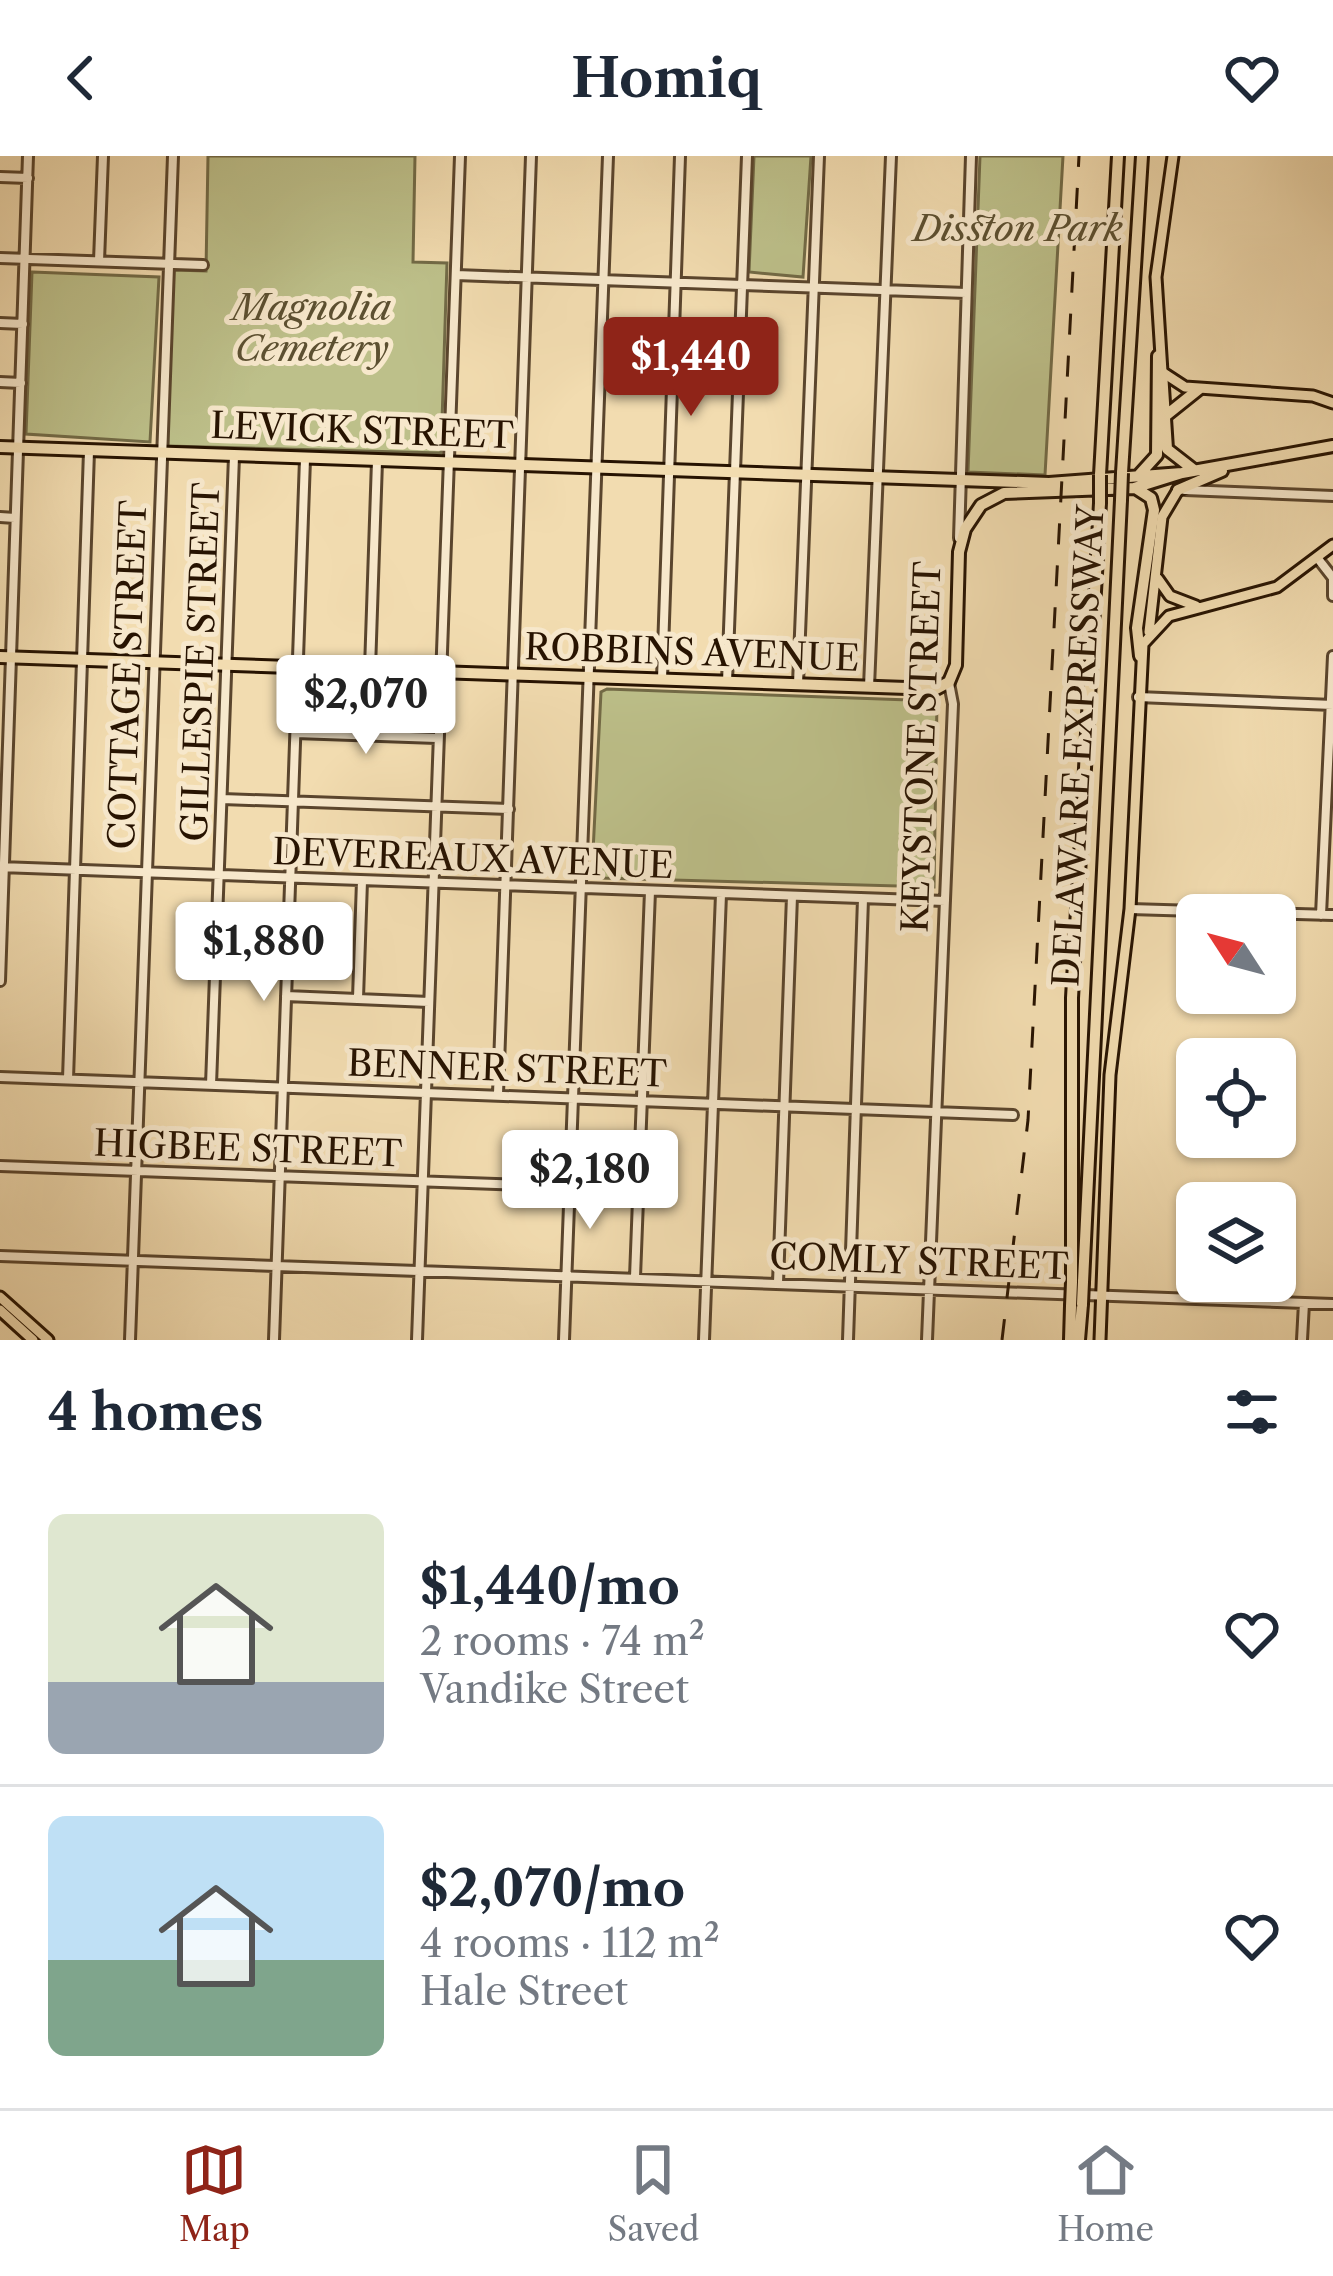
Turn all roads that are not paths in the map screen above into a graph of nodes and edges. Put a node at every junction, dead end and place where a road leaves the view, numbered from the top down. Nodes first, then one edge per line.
1 (28, 156) edge
2 (103, 156) edge
3 (173, 156) edge
4 (460, 156) edge
5 (530, 156) edge
6 (608, 156) edge
7 (680, 156) edge
8 (747, 156) edge
9 (819, 156) edge
10 (891, 156) edge
11 (971, 156) edge
12 (1118, 156) edge
13 (1142, 156) edge
14 (1173, 156) edge
15 (0, 177) edge
16 (28, 178) junction
17 (0, 258) edge
18 (26, 259) junction
19 (99, 262) junction
20 (170, 264) junction
21 (203, 265) dead end
22 (456, 275) junction
23 (528, 277) junction
24 (604, 280) junction
25 (676, 283) junction
26 (742, 285) junction
27 (814, 288) junction
28 (886, 290) junction
29 (965, 293) junction
30 (0, 323) edge
31 (23, 324) junction
32 (1158, 356) junction
33 (1162, 372) junction
34 (0, 382) edge
35 (21, 382) junction
36 (1199, 388) junction
37 (1333, 404) edge
38 (1164, 417) junction
39 (1333, 446) edge
40 (0, 447) edge
41 (18, 448) junction
42 (89, 451) junction
43 (161, 453) junction
44 (234, 456) junction
45 (305, 459) junction
46 (1253, 459) junction
47 (377, 461) junction
48 (448, 463) junction
49 (519, 466) junction
50 (597, 469) junction
51 (668, 471) junction
52 (1188, 472) junction
53 (734, 474) junction
54 (805, 477) junction
55 (877, 478) junction
56 (1130, 480) junction
57 (958, 482) junction
58 (1178, 490) junction
59 (1333, 496) edge
60 (0, 517) edge
61 (15, 518) junction
62 (1333, 545) edge
63 (959, 551) junction
64 (1319, 560) junction
65 (1155, 574) junction
66 (0, 586) edge
67 (13, 586) junction
68 (1333, 596) edge
69 (1200, 607) junction
70 (1149, 632) junction
71 (1140, 656) junction
72 (1333, 656) edge
73 (5, 657) edge
74 (82, 660) junction
75 (155, 663) junction
76 (226, 664) junction
77 (298, 669) junction
78 (370, 670) junction
79 (440, 673) junction
80 (513, 676) junction
81 (590, 679) junction
82 (662, 681) junction
83 (949, 682) junction
84 (727, 683) junction
85 (798, 686) junction
86 (869, 689) junction
87 (1136, 697) junction
88 (1331, 705) edge
89 (296, 733) junction
90 (437, 738) junction
91 (222, 799) junction
92 (294, 801) junction
93 (436, 807) junction
94 (508, 809) junction
95 (2, 867) edge
96 (76, 869) junction
97 (147, 873) junction
98 (219, 875) junction
99 (290, 878) junction
100 (362, 881) junction
101 (434, 883) junction
102 (505, 886) junction
103 (582, 889) junction
104 (650, 891) junction
105 (721, 894) junction
106 (792, 896) junction
107 (863, 899) junction
108 (945, 901) junction
109 (1130, 909) junction
110 (1321, 915) junction
111 (1333, 915) edge
112 (0, 980) edge
113 (286, 996) junction
114 (358, 998) junction
115 (429, 1002) junction
116 (0, 1077) edge
117 (68, 1079) junction
118 (140, 1082) junction
119 (212, 1085) junction
120 (283, 1087) junction
121 (426, 1092) junction
122 (498, 1094) junction
123 (574, 1098) junction
124 (642, 1100) junction
125 (713, 1102) junction
126 (783, 1105) junction
127 (855, 1108) junction
128 (937, 1113) junction
129 (1013, 1115) dead end
130 (0, 1166) edge
131 (136, 1171) junction
132 (280, 1176) junction
133 (423, 1182) junction
134 (570, 1186) junction
135 (638, 1189) junction
136 (0, 1256) edge
137 (134, 1260) junction
138 (277, 1266) junction
139 (419, 1271) junction
140 (566, 1276) junction
141 (635, 1277) junction
142 (706, 1281) junction
143 (1077, 1282) junction
144 (778, 1283) junction
145 (849, 1287) junction
146 (929, 1289) junction
147 (1102, 1294) junction
148 (0, 1297) edge
149 (1304, 1304) junction
150 (1333, 1304) edge
151 (1077, 1305) junction
152 (0, 1310) edge
153 (33, 1340) edge
154 (48, 1340) edge
155 (130, 1340) edge
156 (274, 1340) edge
157 (417, 1340) edge
158 (564, 1340) edge
159 (704, 1340) edge
160 (848, 1340) edge
161 (927, 1340) edge
162 (1070, 1340) edge
163 (1079, 1340) edge
164 (1100, 1340) edge
165 (1302, 1340) edge

1 - 16 street
2 - 19 street
3 - 20 street, COTTAGE STREET
4 - 22 street
5 - 23 street
6 - 24 street
7 - 25 street
8 - 26 street
9 - 27 street
10 - 28 street
11 - 29 street, KEYSTONE STREET
12 - 143 highway, DELAWARE EXPRESSWAY, bridge
13 - 56 highway, DELAWARE EXPRESSWAY
14 - 32 main road
15 - 16 street
16 - 18 street
17 - 18 street
18 - 19 street
18 - 31 street
19 - 20 street
20 - 21 street
20 - 43 street, COTTAGE STREET
22 - 23 street
22 - 48 street
23 - 24 street
23 - 49 street
24 - 25 street
24 - 50 street
25 - 26 street
25 - 51 street
26 - 27 street
26 - 53 street
27 - 28 street
27 - 54 street
28 - 29 street
28 - 55 street
29 - 57 street, KEYSTONE STREET
30 - 31 street
31 - 35 street
32 - 33 main road
32 - 56 highway
33 - 36 main road
33 - 38 highway
34 - 35 street
35 - 41 street
36 - 37 main road
36 - 38 highway
38 - 52 highway
39 - 46 highway
40 - 41 highway, LEVICK STREET
41 - 42 highway, LEVICK STREET
41 - 61 street
42 - 43 highway, LEVICK STREET
42 - 74 street
43 - 44 highway, LEVICK STREET
43 - 75 street, COTTAGE STREET
44 - 45 highway, LEVICK STREET
44 - 76 street, GILLESPIE STREET
45 - 47 highway, LEVICK STREET
45 - 77 street
46 - 52 highway, LEVICK STREET
46 - 58 highway
47 - 48 highway, LEVICK STREET
47 - 78 street
48 - 49 highway, LEVICK STREET
48 - 79 street
49 - 50 highway, LEVICK STREET
49 - 80 street
50 - 51 highway, LEVICK STREET
50 - 81 street
51 - 53 highway, LEVICK STREET
51 - 82 street
52 - 56 highway, LEVICK STREET
53 - 54 highway, LEVICK STREET
53 - 84 street
54 - 55 highway, LEVICK STREET
54 - 85 street
55 - 57 highway, LEVICK STREET
55 - 86 street
56 - 57 highway, LEVICK STREET
56 - 63 highway, LEVICK STREET
56 - 71 highway
56 - 143 highway, DELAWARE EXPRESSWAY, bridge
57 - 63 street, KEYSTONE STREET
58 - 59 street
58 - 65 main road
60 - 61 street
61 - 67 street
62 - 64 main road
63 - 83 highway, KEYSTONE STREET
64 - 68 street
64 - 69 main road
65 - 69 main road
65 - 70 main road
66 - 67 street
67 - 73 street
69 - 70 main road
70 - 71 main road
71 - 87 main road
72 - 88 street
73 - 74 highway, ROBBINS AVENUE
73 - 95 street
74 - 75 highway, ROBBINS AVENUE
74 - 96 street
75 - 76 highway, ROBBINS AVENUE
75 - 97 street, COTTAGE STREET
76 - 77 highway, ROBBINS AVENUE
76 - 91 street, GILLESPIE STREET
77 - 78 highway, ROBBINS AVENUE
77 - 89 street
78 - 79 highway, ROBBINS AVENUE
79 - 80 highway, ROBBINS AVENUE
79 - 90 street
80 - 81 highway, ROBBINS AVENUE
80 - 94 street
81 - 82 highway, ROBBINS AVENUE
81 - 103 street
82 - 84 highway, ROBBINS AVENUE
83 - 86 highway, ROBBINS AVENUE
83 - 108 street, KEYSTONE STREET
84 - 85 highway, ROBBINS AVENUE
85 - 86 highway, ROBBINS AVENUE
87 - 88 street
87 - 109 main road
88 - 110 street
89 - 90 street
89 - 92 street
90 - 93 street
91 - 92 street
91 - 98 street, GILLESPIE STREET
92 - 93 street
92 - 99 street
93 - 94 street
93 - 101 street
94 - 102 street
95 - 96 street, DEVEREAUX AVENUE
95 - 112 street
96 - 97 street, DEVEREAUX AVENUE
96 - 117 street
97 - 98 street, DEVEREAUX AVENUE
97 - 118 street, COTTAGE STREET
98 - 99 street, DEVEREAUX AVENUE
98 - 119 street, GILLESPIE STREET
99 - 100 street, DEVEREAUX AVENUE
99 - 113 street
100 - 101 street, DEVEREAUX AVENUE
100 - 114 street
101 - 102 street, DEVEREAUX AVENUE
101 - 115 street
102 - 103 street, DEVEREAUX AVENUE
102 - 122 street
103 - 104 street, DEVEREAUX AVENUE
103 - 123 street
104 - 105 street, DEVEREAUX AVENUE
104 - 124 street
105 - 106 street, DEVEREAUX AVENUE
105 - 125 street
106 - 107 street, DEVEREAUX AVENUE
106 - 126 street
107 - 108 street, DEVEREAUX AVENUE
107 - 127 street
108 - 128 street, KEYSTONE STREET
109 - 110 street
109 - 147 main road
110 - 111 street
113 - 114 street
113 - 120 street
114 - 115 street
115 - 121 street
116 - 117 street, BENNER STREET
117 - 118 street, BENNER STREET
118 - 119 street, BENNER STREET
118 - 131 street, COTTAGE STREET
119 - 120 street, BENNER STREET
120 - 121 street, BENNER STREET
120 - 132 street
121 - 122 street, BENNER STREET
121 - 133 street
122 - 123 street, BENNER STREET
123 - 124 street, BENNER STREET
123 - 134 street
124 - 125 street, BENNER STREET
124 - 135 street
125 - 126 street, BENNER STREET
125 - 142 street
126 - 127 street, BENNER STREET
126 - 144 street
127 - 128 street, BENNER STREET
127 - 145 street
128 - 129 street, BENNER STREET
128 - 146 street, KEYSTONE STREET
130 - 131 street, HIGBEE STREET
131 - 132 street, HIGBEE STREET
131 - 137 street, COTTAGE STREET
132 - 133 street, HIGBEE STREET
132 - 138 street
133 - 134 street, HIGBEE STREET
133 - 139 street
134 - 135 street, HIGBEE STREET
134 - 140 street
135 - 141 street
136 - 137 street, COMLY STREET
137 - 138 street, COMLY STREET
137 - 155 street, COTTAGE STREET
138 - 139 street, COMLY STREET
138 - 156 street
139 - 140 street, COMLY STREET
139 - 157 street
140 - 141 street, COMLY STREET
140 - 158 street
141 - 142 street, COMLY STREET
142 - 144 street, COMLY STREET
142 - 159 street
143 - 151 highway, DELAWARE EXPRESSWAY, bridge
144 - 145 street, COMLY STREET
145 - 146 street, COMLY STREET
145 - 160 street
146 - 147 street, COMLY STREET
146 - 161 street, KEYSTONE STREET
147 - 149 street, COMLY STREET
147 - 164 main road
148 - 154 main road
149 - 150 street, COMLY STREET
149 - 165 street
151 - 162 highway, DELAWARE EXPRESSWAY
151 - 163 highway, DELAWARE EXPRESSWAY
152 - 153 main road

